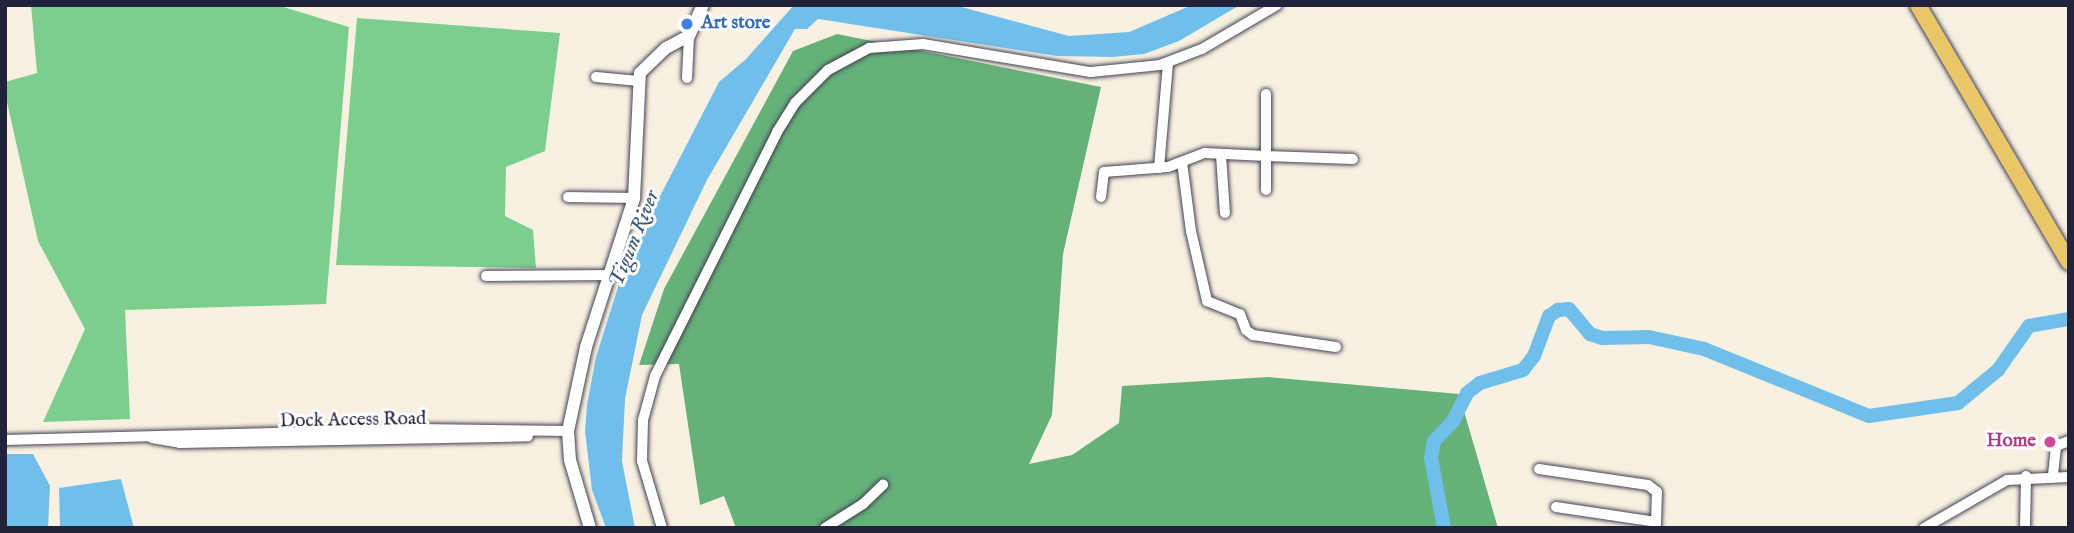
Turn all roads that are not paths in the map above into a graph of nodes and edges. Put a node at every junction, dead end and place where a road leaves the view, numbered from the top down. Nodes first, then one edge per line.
1 (703, 5) edge
2 (1277, 5) edge
3 (1918, 5) edge
4 (689, 36) junction
5 (1168, 62) junction
6 (596, 78) dead end
7 (687, 78) dead end
8 (639, 81) junction
9 (1266, 94) dead end
10 (1221, 155) junction
11 (1266, 156) junction
12 (1353, 159) dead end
13 (1182, 162) junction
14 (1159, 168) junction
15 (1266, 190) dead end
16 (568, 197) dead end
17 (1101, 197) dead end
18 (634, 198) junction
19 (1225, 213) dead end
20 (2069, 262) edge
21 (486, 275) dead end
22 (608, 275) junction
23 (1336, 347) dead end
24 (562, 432) junction
25 (5, 440) edge
26 (2069, 441) edge
27 (1539, 469) dead end
28 (2053, 475) junction
29 (2026, 476) junction
30 (2069, 477) edge
31 (883, 485) dead end
32 (1556, 507) dead end
33 (1656, 525) edge
34 (590, 528) edge
35 (662, 528) edge
36 (825, 528) edge
37 (1924, 528) edge
38 (2025, 528) edge

1 - 4 street
2 - 5 street
3 - 20 main road
4 - 7 street
4 - 8 street
5 - 14 street
5 - 35 street
6 - 8 street
8 - 18 street
9 - 11 street
10 - 11 street
10 - 13 street
10 - 19 street
11 - 12 street
11 - 15 street
13 - 14 street
13 - 23 street
14 - 17 street
16 - 18 street
18 - 22 street
21 - 22 street
22 - 24 street
24 - 25 street, Dock Access Road
24 - 34 street
26 - 28 street
27 - 33 street
28 - 29 street
28 - 30 street
29 - 37 street
29 - 38 street
31 - 36 street
32 - 33 street

